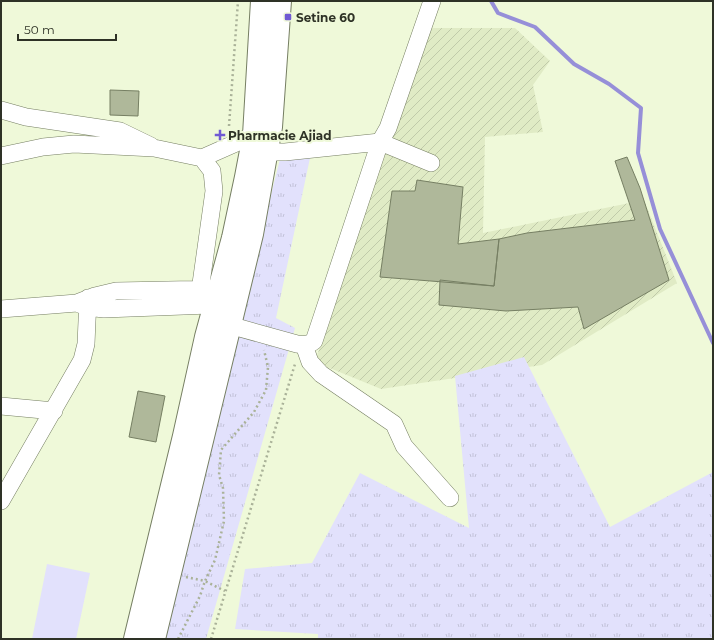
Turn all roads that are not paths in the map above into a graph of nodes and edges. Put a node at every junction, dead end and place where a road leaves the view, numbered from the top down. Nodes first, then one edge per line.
1 (262, 1) edge
2 (280, 1) edge
3 (432, 1) edge
4 (1, 110) edge
5 (254, 135) junction
6 (380, 142) junction
7 (154, 148) junction
8 (268, 152) junction
9 (1, 156) edge
10 (202, 158) junction
11 (431, 163) dead end
12 (208, 297) junction
13 (84, 303) junction
14 (1, 308) edge
15 (229, 325) junction
16 (302, 345) junction
17 (1, 406) edge
18 (54, 411) junction
19 (450, 498) dead end
20 (1, 501) edge
21 (135, 639) edge
22 (154, 639) edge

1 - 5 highway
2 - 8 highway
3 - 6 street
4 - 7 street
5 - 10 street
5 - 12 highway
6 - 8 street
6 - 11 street
6 - 16 street
7 - 9 street
7 - 10 street
8 - 15 highway
10 - 12 street
12 - 13 street
12 - 21 highway
13 - 14 street
13 - 18 street
15 - 16 street
15 - 22 highway
16 - 19 street
17 - 18 street
18 - 20 street

